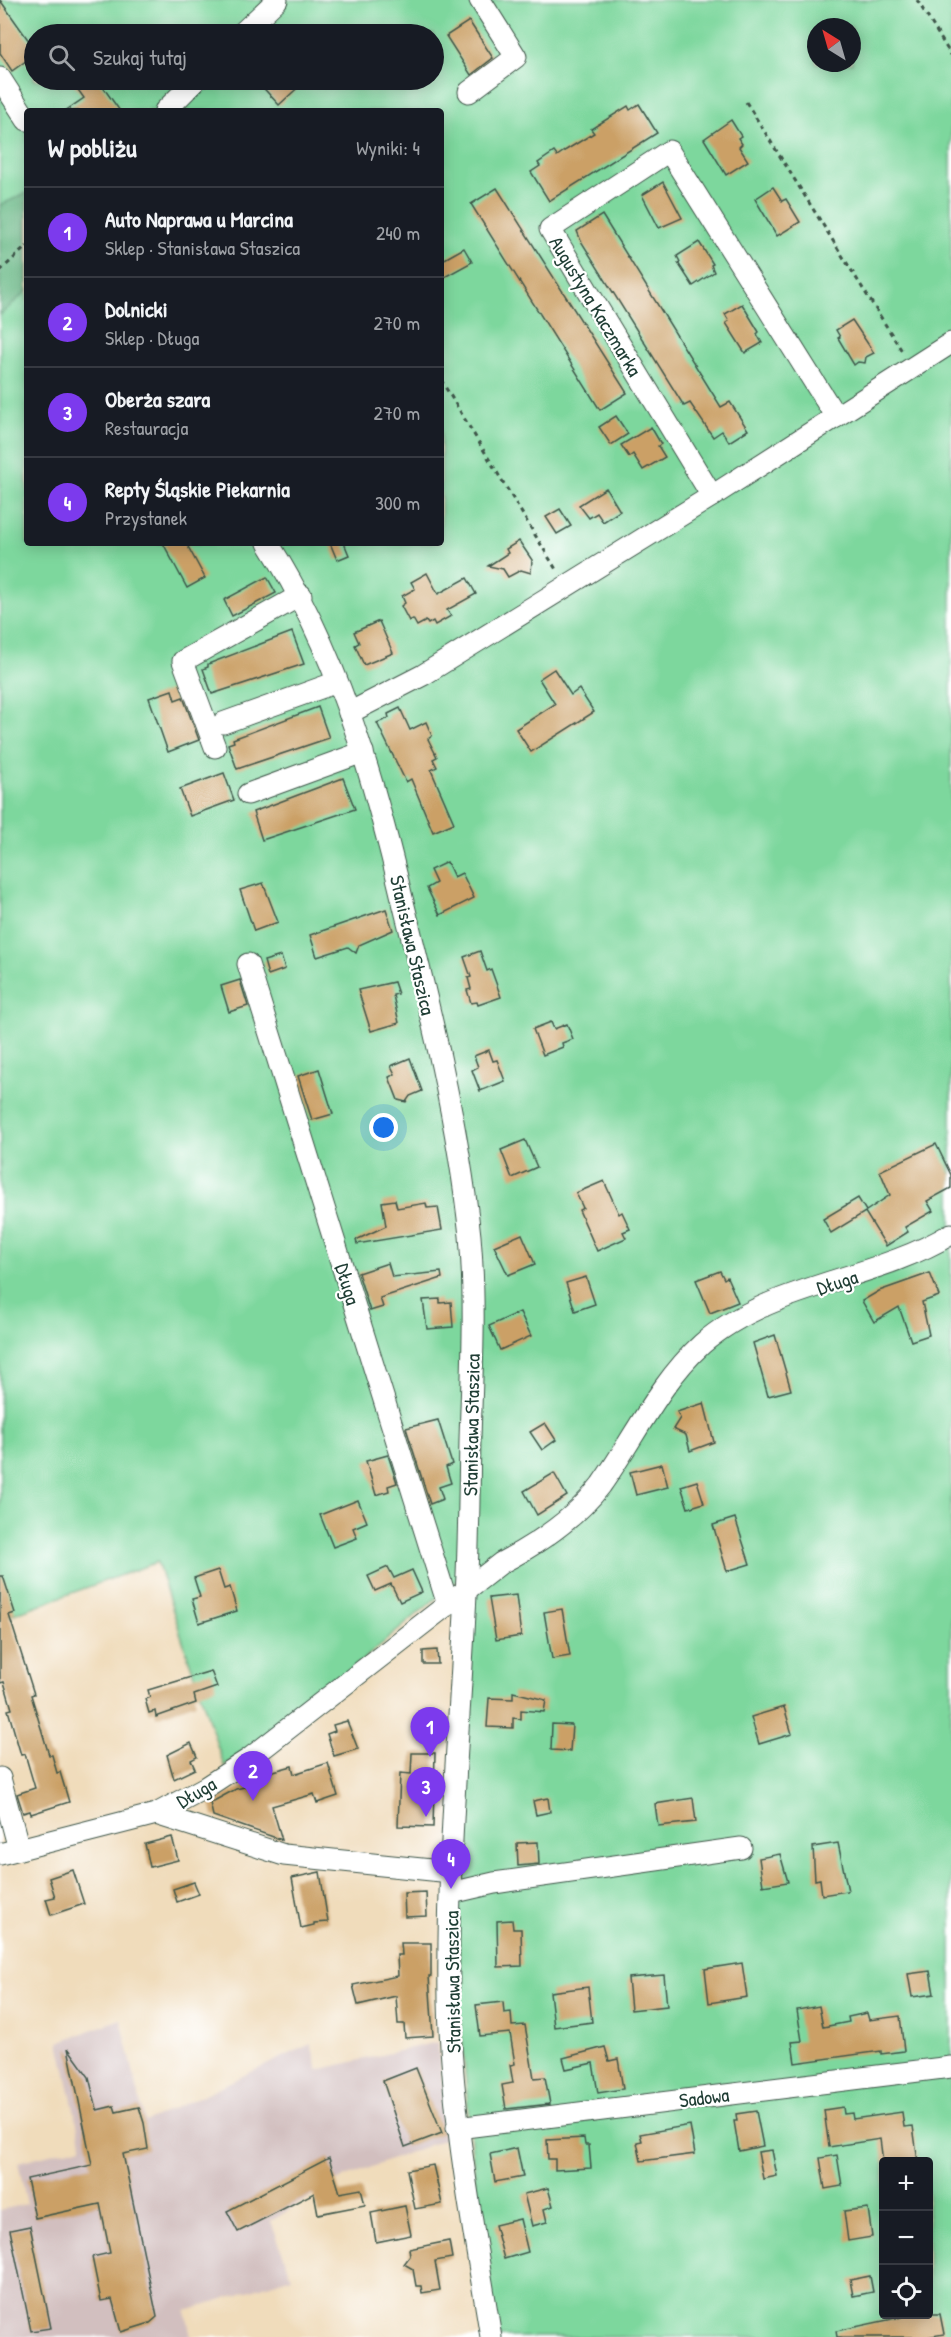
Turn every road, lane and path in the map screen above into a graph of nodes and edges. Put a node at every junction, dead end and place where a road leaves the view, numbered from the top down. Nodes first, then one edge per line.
1 (277, 0) edge
2 (480, 0) edge
3 (917, 0) edge
4 (252, 24) edge
5 (951, 55) edge
6 (0, 78) edge
7 (186, 90) edge
8 (469, 92) dead end
9 (747, 102) dead end
10 (168, 108) edge
11 (24, 115) edge
12 (24, 249) edge
13 (0, 270) edge
14 (951, 343) edge
15 (912, 368) junction
16 (444, 385) edge
17 (836, 417) junction
18 (712, 496) junction
19 (270, 546) edge
20 (566, 586) junction
21 (301, 595) junction
22 (337, 682) junction
23 (349, 713) junction
24 (223, 723) dead end
25 (215, 747) dead end
26 (363, 752) junction
27 (248, 794) dead end
28 (248, 964) dead end
29 (951, 1234) edge
30 (467, 1591) junction
31 (448, 1605) junction
32 (0, 1778) edge
33 (156, 1814) junction
34 (741, 1848) dead end
35 (10, 1852) edge
36 (451, 1872) junction
37 (451, 1893) junction
38 (951, 2067) edge
39 (457, 2128) junction
40 (491, 2337) edge

1 - 4 street
2 - 8 street
3 - 5 path
6 - 11 street
7 - 10 street
9 - 15 path
12 - 13 path
14 - 15 street
15 - 17 street
16 - 20 path
17 - 18 street
17 - 18 street, Augustyna Kaczmarka
18 - 20 street
19 - 21 street, Stanisława Staszica
20 - 23 street
21 - 22 street, Stanisława Staszica
21 - 25 street
22 - 23 street, Stanisława Staszica
22 - 24 street
23 - 26 street, Stanisława Staszica
26 - 27 street
26 - 30 street, Stanisława Staszica
28 - 31 street, Długa
29 - 30 street, Długa
30 - 31 street, Długa
30 - 36 street, Stanisława Staszica
31 - 33 street, Długa
32 - 35 street
33 - 35 street, Długa
33 - 36 street
34 - 37 street
36 - 37 street, Stanisława Staszica
37 - 39 street, Stanisława Staszica
38 - 39 street, Sadowa
39 - 40 street, Stanisława Staszica

